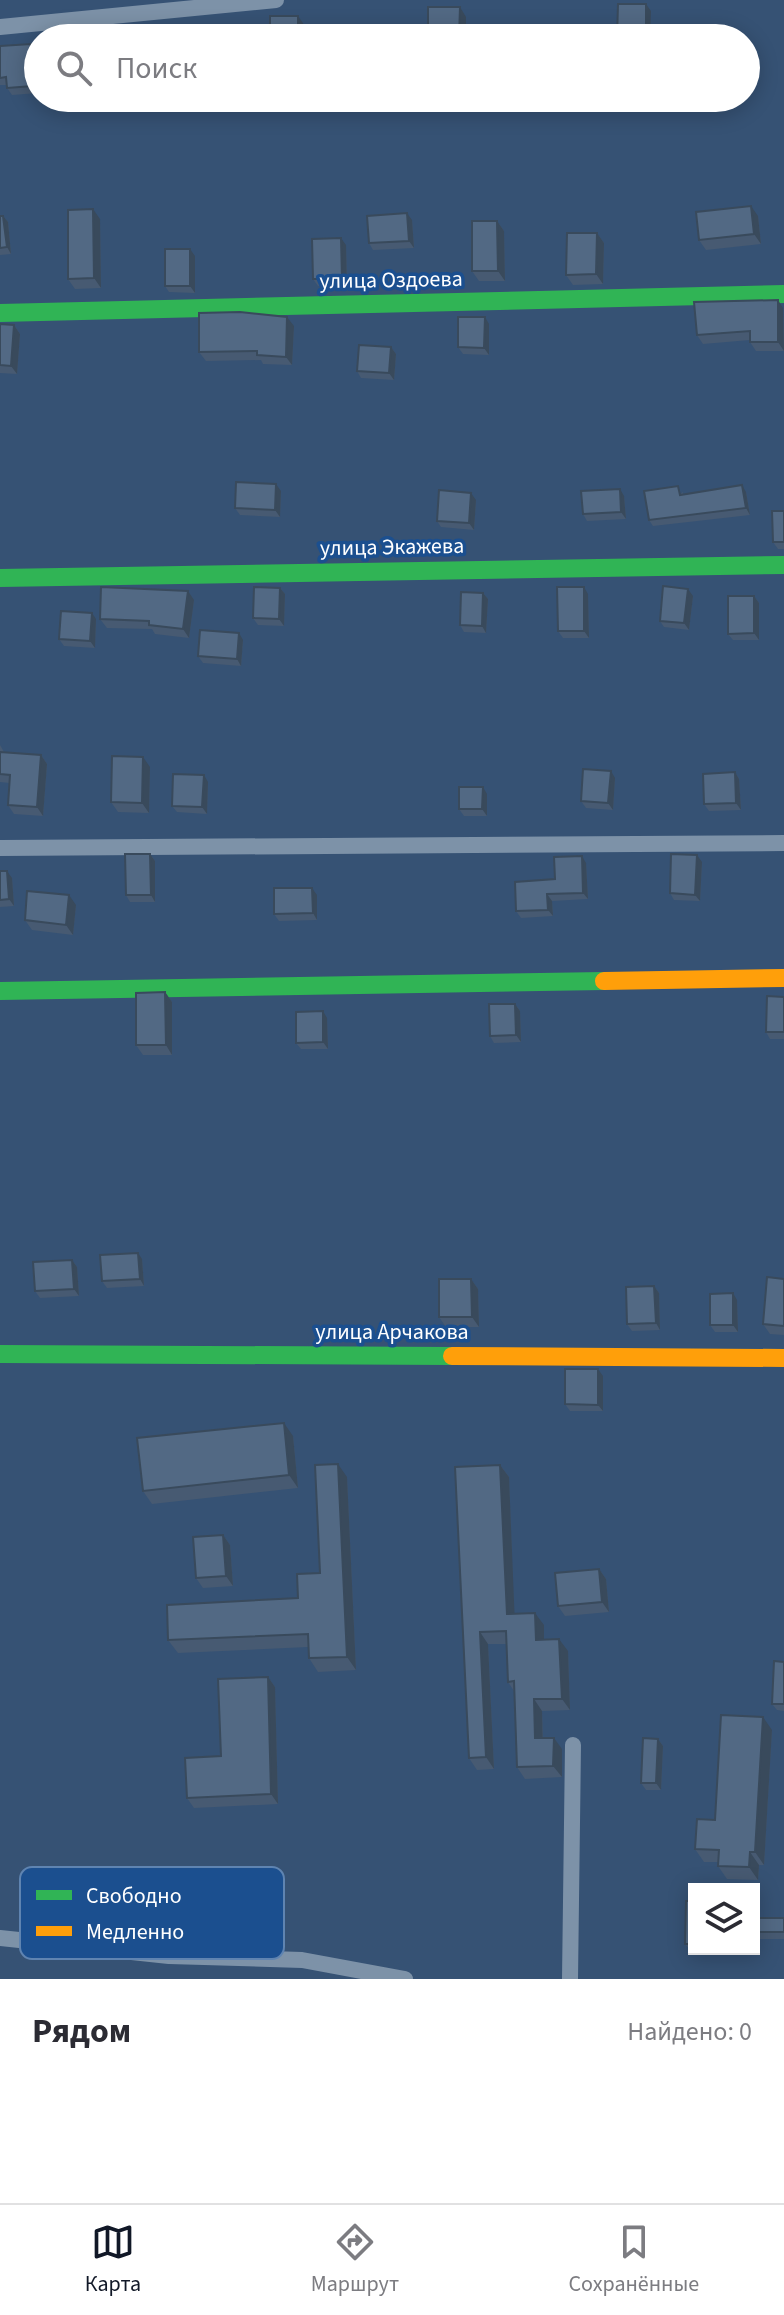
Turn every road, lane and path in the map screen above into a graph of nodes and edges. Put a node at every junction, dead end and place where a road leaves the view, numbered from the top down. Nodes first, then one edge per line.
1 (276, 0) edge
2 (31, 24) edge
3 (24, 25) edge
4 (0, 27) edge
5 (784, 294) edge
6 (0, 313) edge
7 (784, 565) edge
8 (0, 578) edge
9 (784, 843) edge
10 (0, 848) edge
11 (784, 978) edge
12 (0, 991) edge
13 (0, 1354) edge
14 (784, 1358) edge
15 (573, 1745) dead end
16 (0, 1938) edge
17 (20, 1940) edge
18 (269, 1959) edge
19 (405, 1979) edge
20 (570, 1979) edge

1 - 2 street
3 - 4 street
5 - 6 street, улица Оздоева
7 - 8 street, улица Экажева
9 - 10 street
11 - 12 street
13 - 14 street, улица Арчакова
15 - 20 street
16 - 17 street
18 - 19 street

